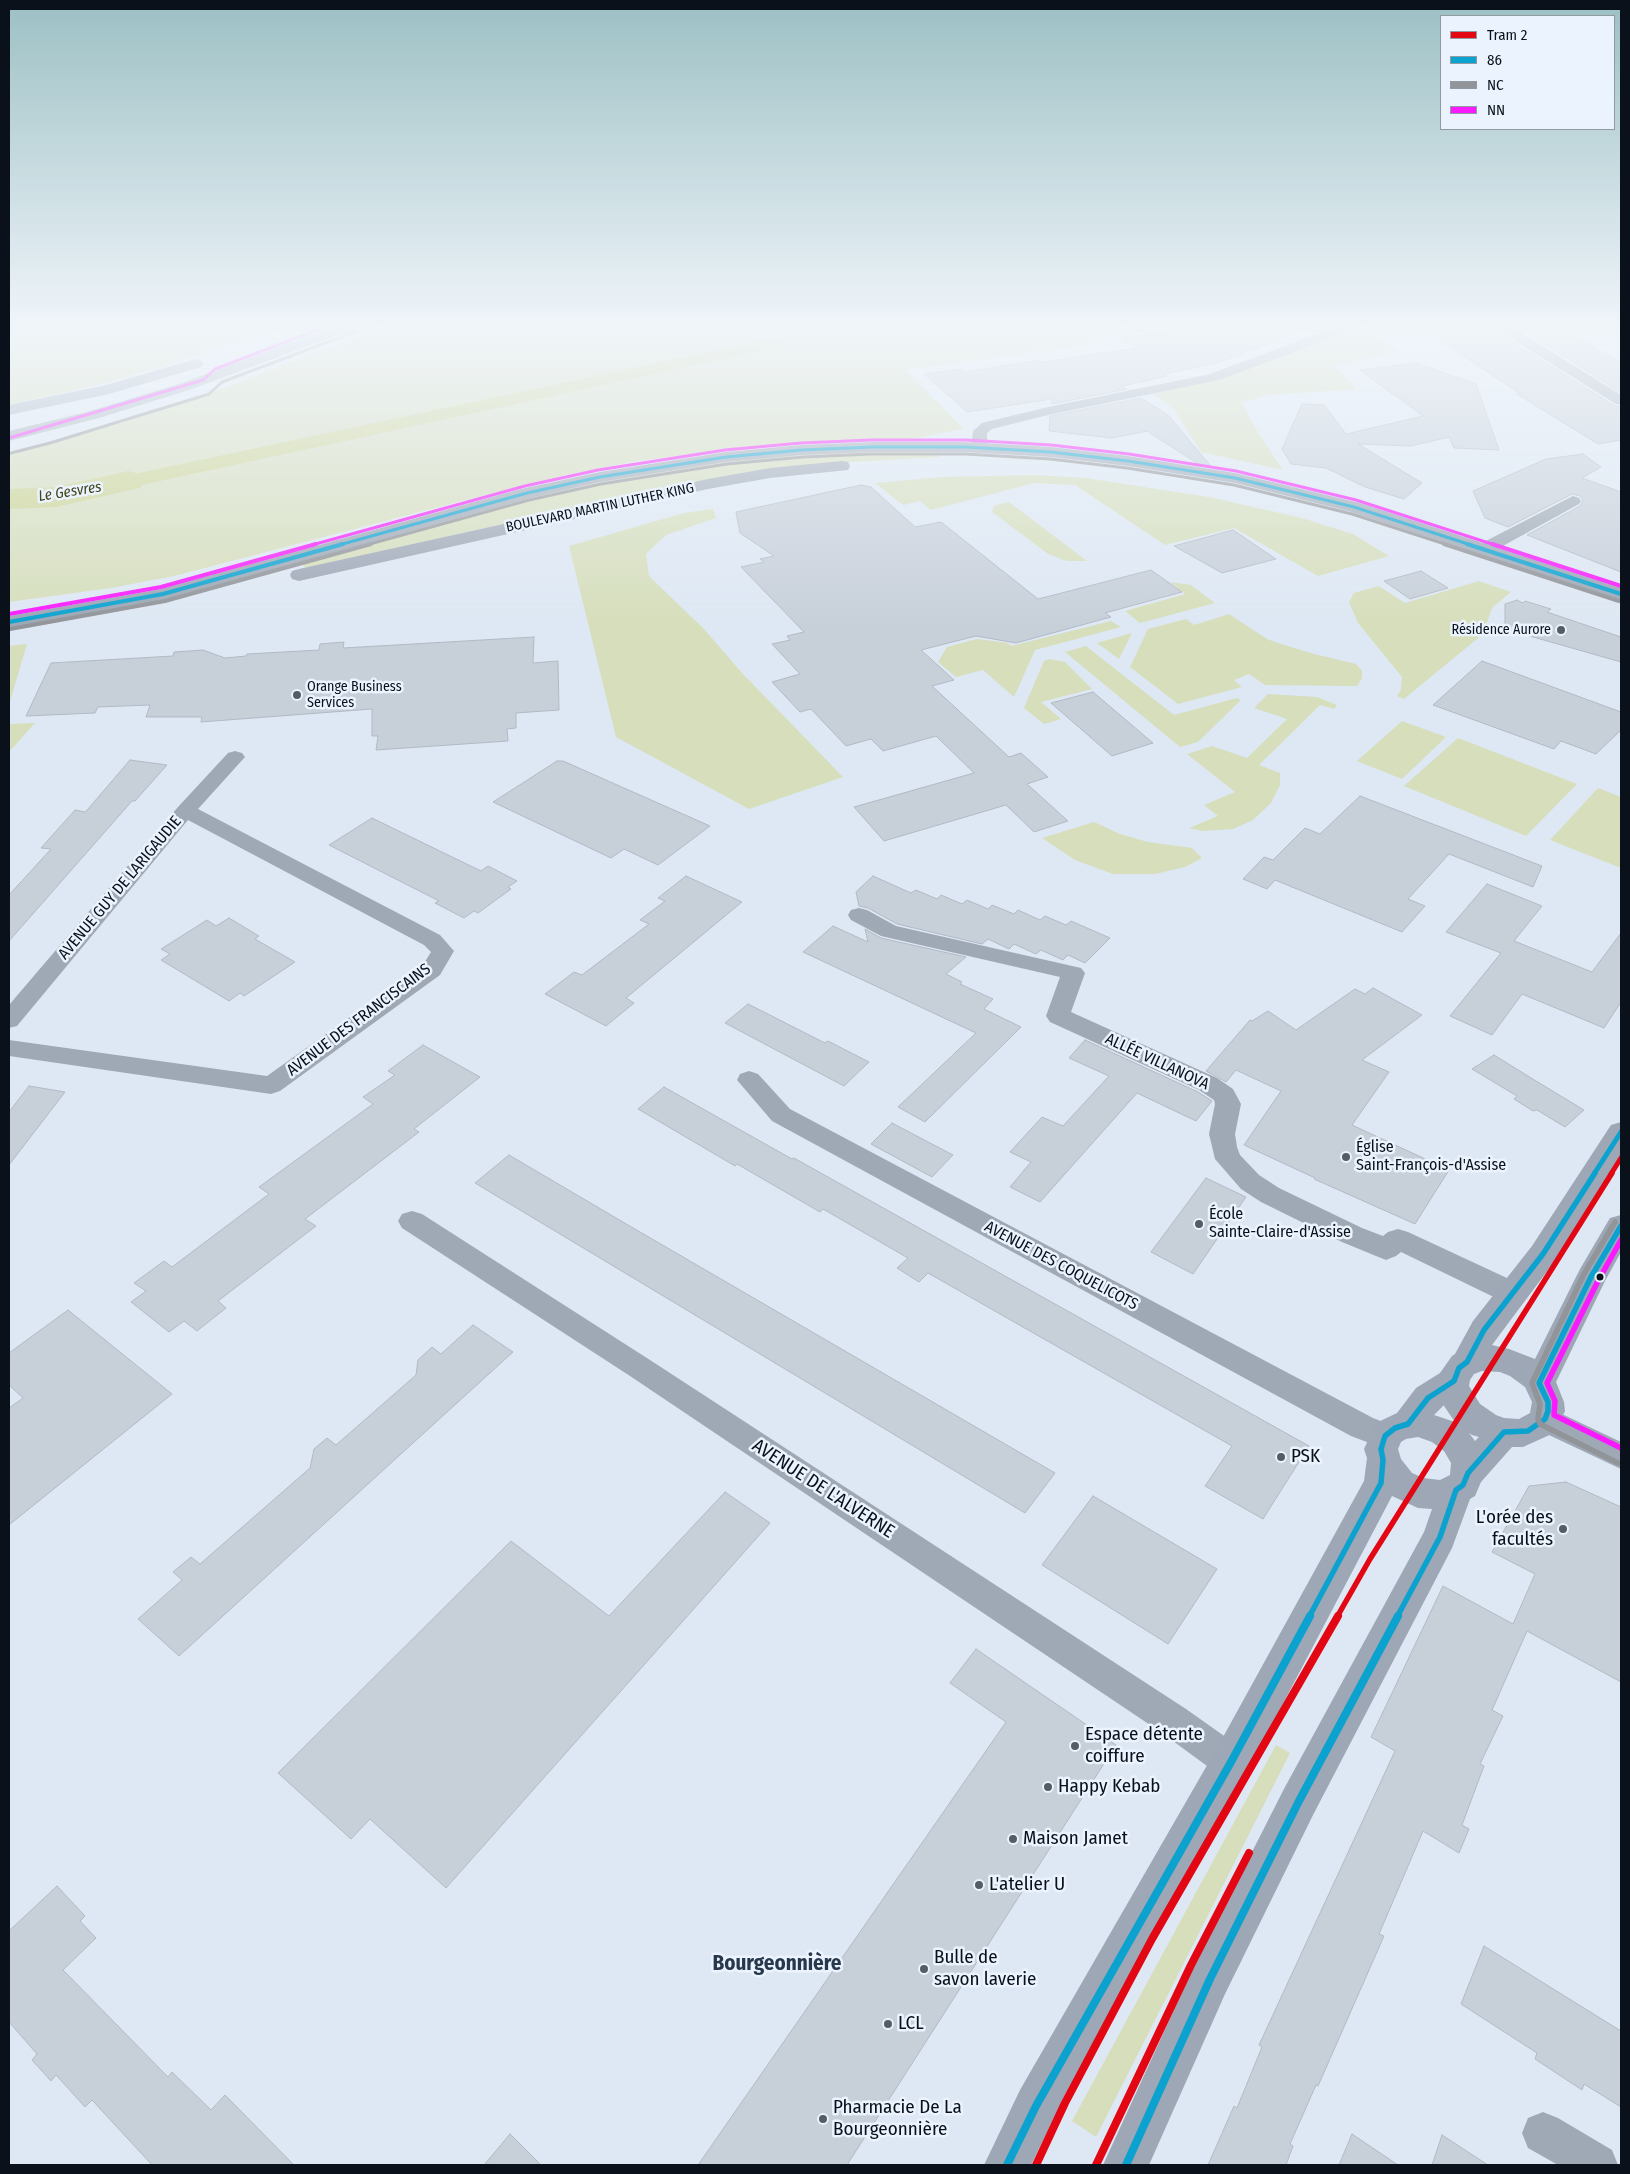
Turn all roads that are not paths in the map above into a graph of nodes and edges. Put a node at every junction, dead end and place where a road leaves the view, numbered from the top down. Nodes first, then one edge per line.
1 (49, 425) edge
2 (82, 425) edge
3 (989, 425) edge
4 (9, 436) edge
5 (9, 446) edge
6 (979, 448) junction
7 (1232, 484) junction
8 (1573, 501) dead end
9 (1486, 548) junction
10 (1621, 594) edge
11 (1621, 610) edge
12 (9, 622) edge
13 (9, 636) edge
14 (235, 758) dead end
15 (185, 811) junction
16 (859, 915) dead end
17 (9, 1020) edge
18 (9, 1048) edge
19 (749, 1080) dead end
20 (1621, 1132) edge
21 (412, 1221) dead end
22 (1621, 1226) edge
23 (1512, 1293) junction
24 (1460, 1372) junction
25 (1539, 1382) junction
26 (1545, 1419) junction
27 (1504, 1432) junction
28 (1392, 1440) junction
29 (1621, 1456) edge
30 (1462, 1482) junction
31 (1231, 1762) junction
32 (1543, 2133) dead end
33 (1007, 2165) edge
34 (1126, 2165) edge
35 (1597, 2165) edge

1 - 4 highway
2 - 5 highway
3 - 6 street
6 - 7 main road, BOULEVARD MARTIN LUTHER KING
6 - 12 main road, BOULEVARD MARTIN LUTHER KING
7 - 9 main road
7 - 11 main road
7 - 13 main road, BOULEVARD MARTIN LUTHER KING
8 - 9 street
9 - 10 main road
14 - 15 street, AVENUE GUY DE LARIGAUDIE
15 - 17 street, AVENUE GUY DE LARIGAUDIE
15 - 18 street, AVENUE DES FRANCISCAINS
16 - 23 street, ALLÉE VILLANOVA
19 - 28 street, AVENUE DES COQUELICOTS
20 - 23 main road
21 - 31 street, AVENUE DE L'ALVERNE
22 - 25 main road
23 - 24 main road
24 - 25 main road
24 - 27 main road
24 - 28 main road
25 - 26 main road
26 - 27 main road
26 - 29 street
27 - 30 main road
28 - 30 main road
28 - 30 main road
28 - 31 main road
30 - 34 main road
31 - 33 main road
32 - 35 street

